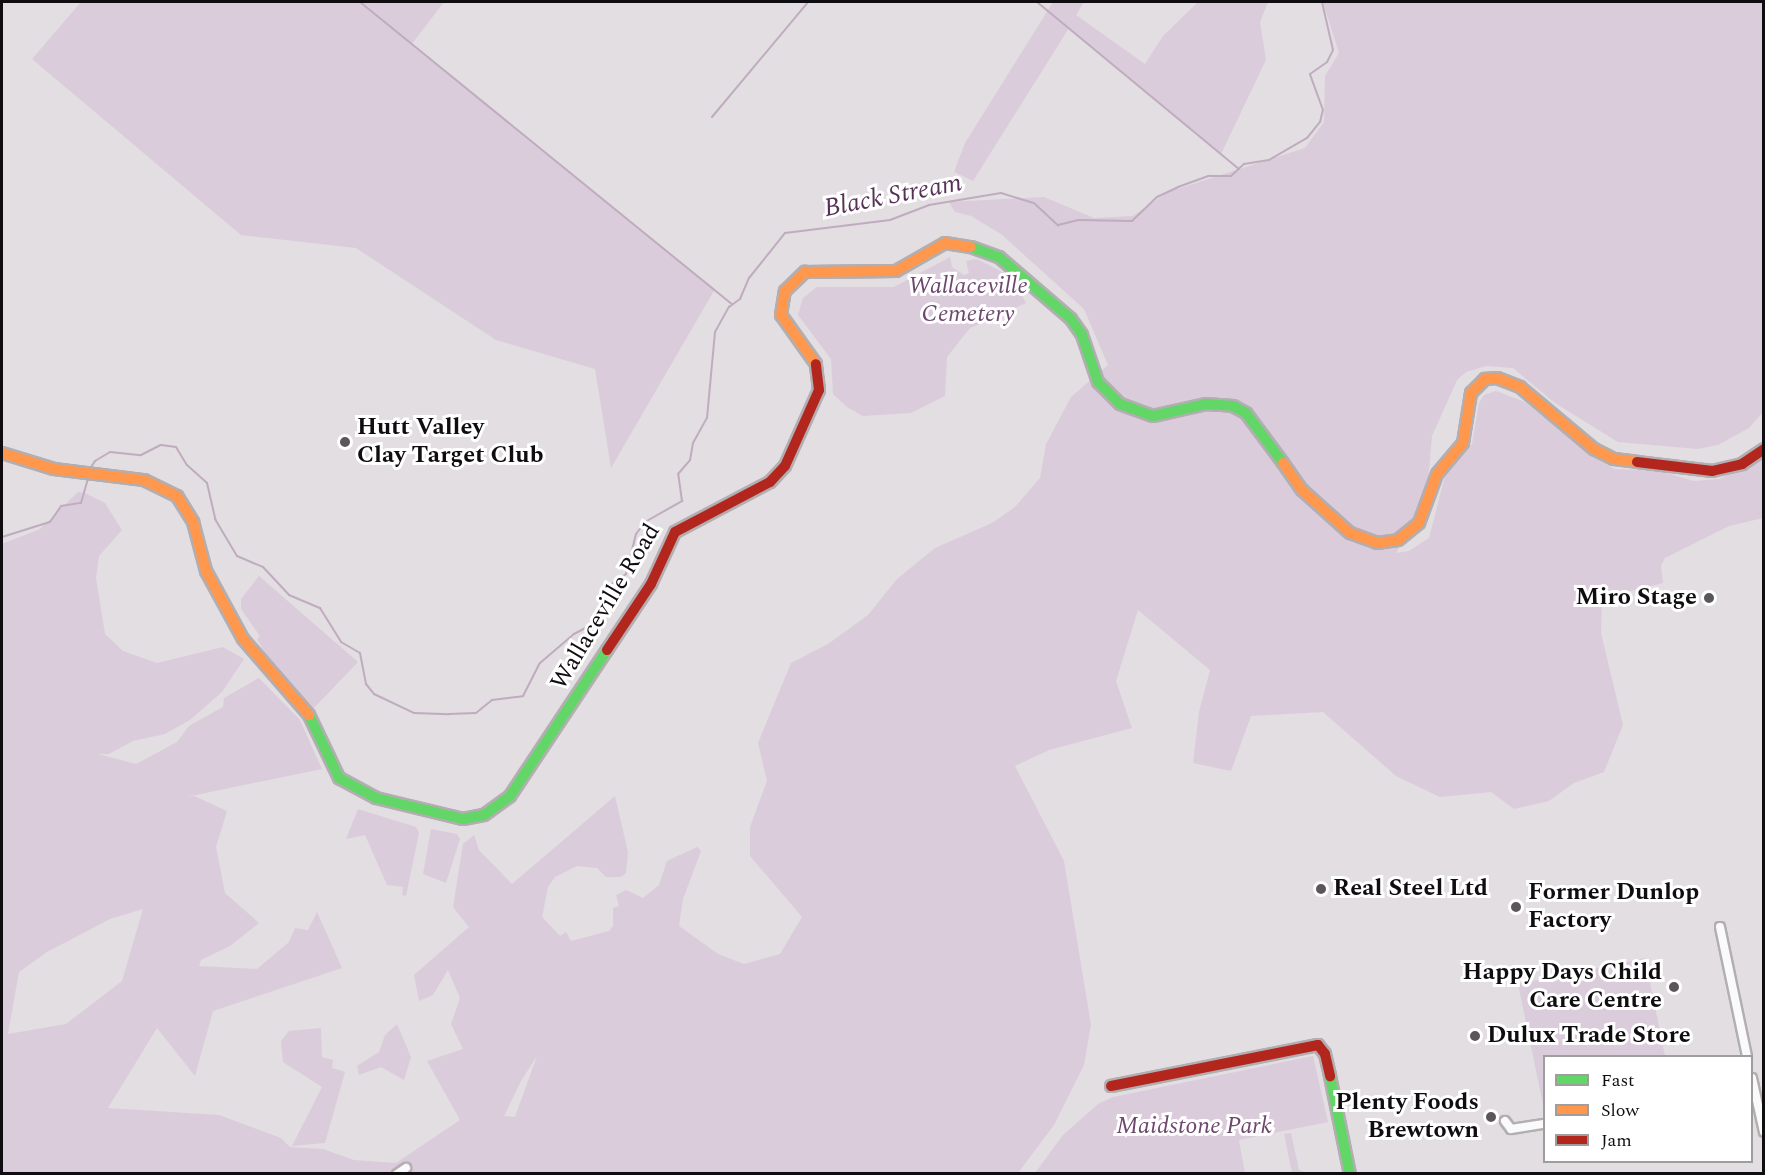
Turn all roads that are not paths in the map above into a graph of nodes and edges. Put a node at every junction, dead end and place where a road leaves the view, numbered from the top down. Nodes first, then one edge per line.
1 (1764, 449) edge
2 (2, 453) edge
3 (1720, 927) dead end
4 (1747, 1055) edge
5 (1753, 1082) edge
6 (1111, 1086) dead end
7 (1505, 1121) dead end
8 (1543, 1124) edge
9 (1764, 1132) edge
10 (406, 1168) dead end
11 (397, 1173) edge
12 (1350, 1173) edge

1 - 2 street, Wallaceville Road
3 - 4 street
5 - 9 street
6 - 12 street
7 - 8 street
10 - 11 street

